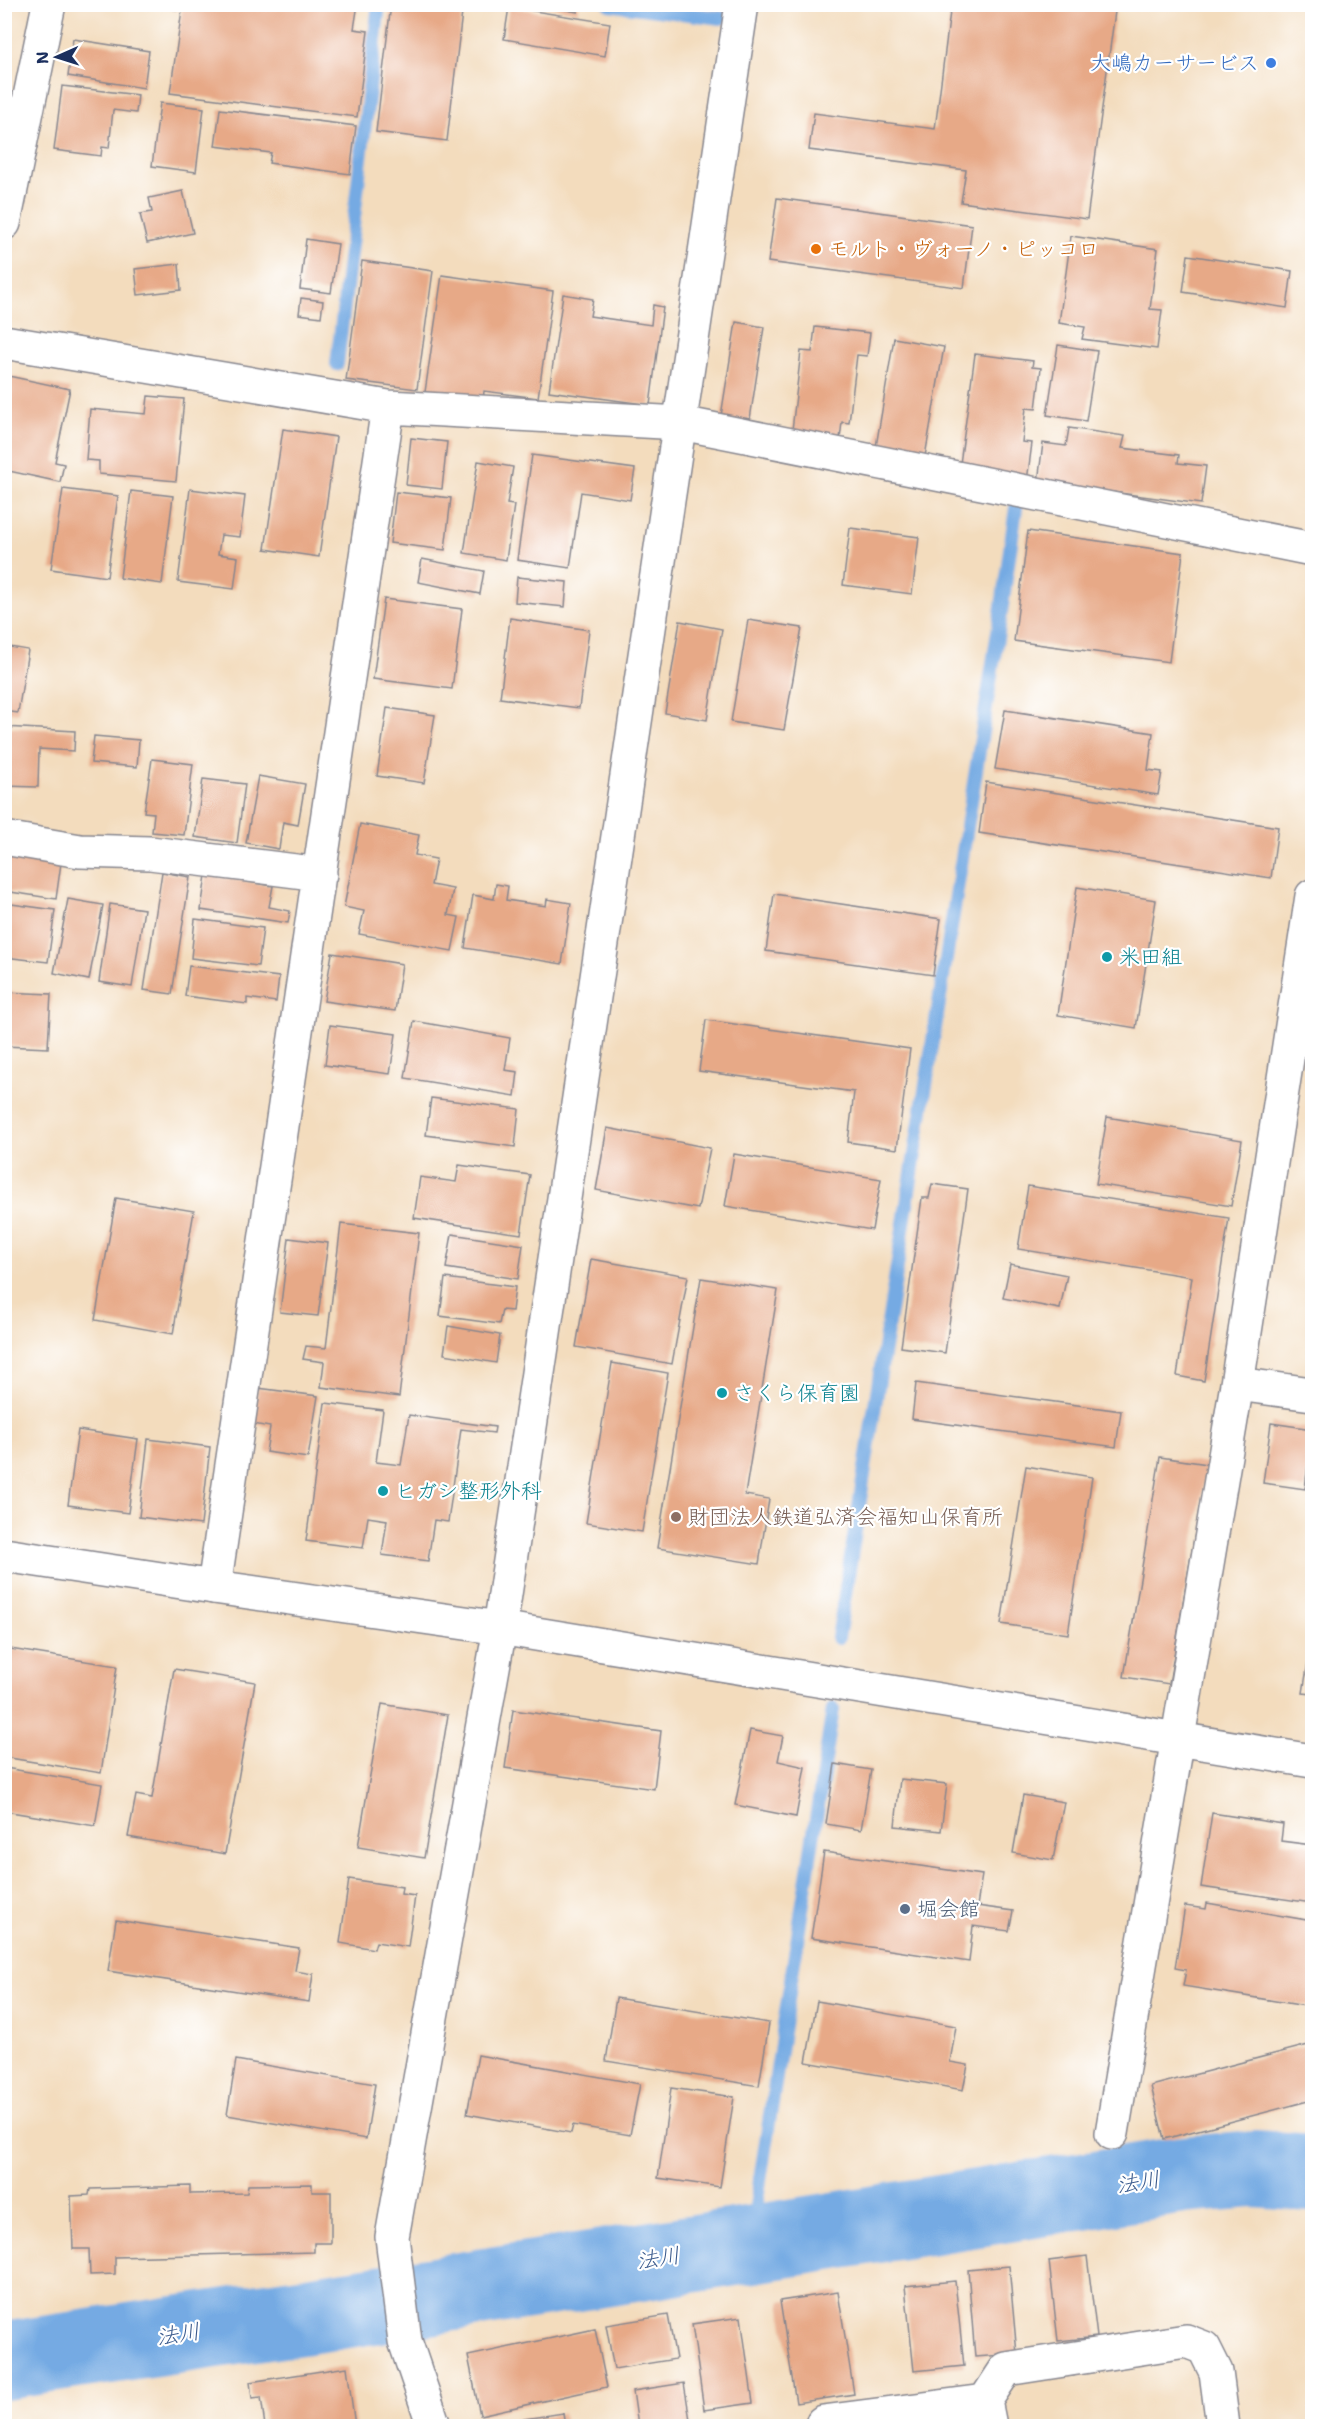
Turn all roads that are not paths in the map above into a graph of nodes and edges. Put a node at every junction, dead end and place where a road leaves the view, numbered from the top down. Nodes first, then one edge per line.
1 (49, 4) edge
2 (742, 4) edge
3 (4, 223) edge
4 (4, 342) edge
5 (388, 407) junction
6 (681, 423) junction
7 (1312, 549) edge
8 (4, 838) edge
9 (320, 874) junction
10 (1312, 896) edge
11 (1237, 1384) junction
12 (1312, 1394) edge
13 (4, 1555) edge
14 (214, 1587) junction
15 (500, 1628) junction
16 (1177, 1738) junction
17 (1312, 1761) edge
18 (1112, 2133) dead end
19 (988, 2414) edge
20 (434, 2427) edge
21 (824, 2427) edge
22 (1223, 2427) edge

1 - 3 street
2 - 6 street
4 - 5 street
5 - 6 street
5 - 9 street
6 - 7 street
6 - 15 street
8 - 9 street
9 - 14 street
10 - 11 street
11 - 12 street
11 - 16 street
13 - 14 street
14 - 15 street
15 - 16 street
15 - 20 street
16 - 17 street
16 - 18 street
19 - 21 street
19 - 22 street

